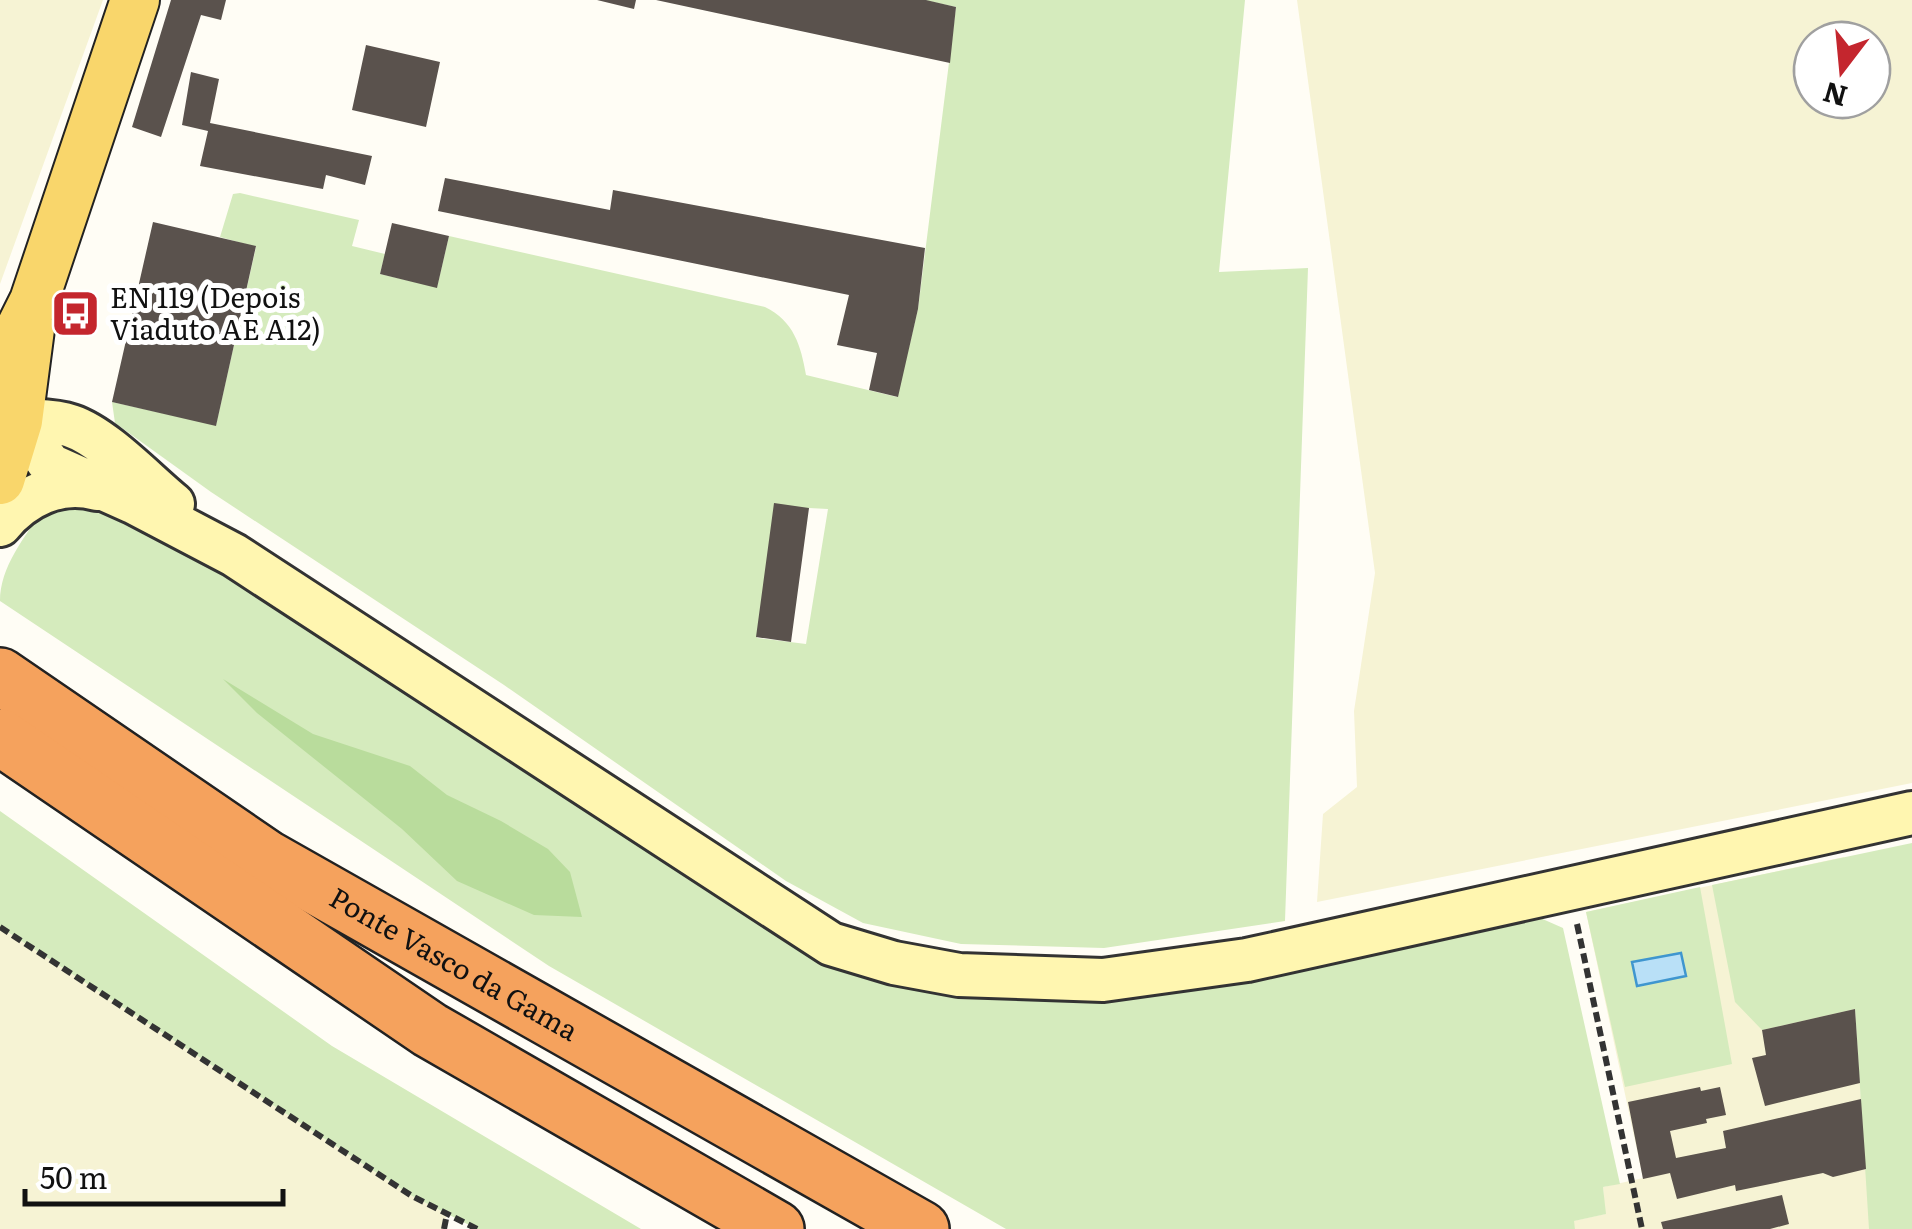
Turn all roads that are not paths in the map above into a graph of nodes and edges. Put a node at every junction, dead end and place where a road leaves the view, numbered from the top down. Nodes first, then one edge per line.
1 (135, 0) edge
2 (34, 301) junction
3 (0, 369) edge
4 (9, 418) edge
5 (0, 480) edge
6 (112, 493) junction
7 (0, 524) edge
8 (234, 555) junction
9 (13, 716) edge
10 (1912, 813) edge
11 (776, 1229) edge
12 (921, 1229) edge

1 - 2 main road
2 - 3 main road
2 - 4 main road
4 - 5 main road
4 - 6 main road
4 - 8 main road
6 - 7 main road
6 - 8 main road
8 - 10 main road
9 - 11 highway, Ponte Vasco da Gama
9 - 12 highway, Ponte Vasco da Gama

